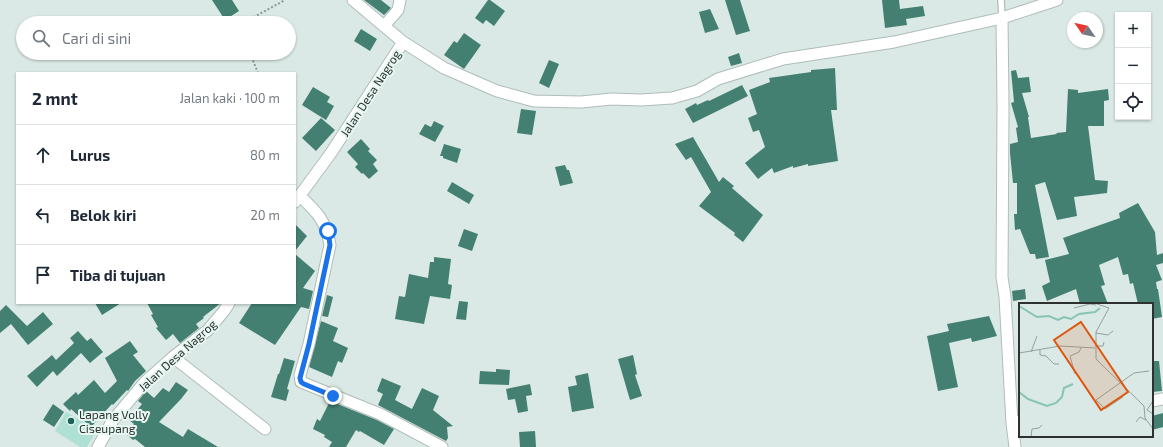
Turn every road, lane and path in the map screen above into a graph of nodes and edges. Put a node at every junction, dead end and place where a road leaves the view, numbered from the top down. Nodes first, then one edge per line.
1 (285, 0) edge
2 (353, 0) edge
3 (400, 0) edge
4 (1001, 0) edge
5 (1057, 0) edge
6 (256, 16) edge
7 (1002, 18) junction
8 (384, 26) junction
9 (403, 42) junction
10 (253, 60) edge
11 (258, 72) edge
12 (297, 199) edge
13 (228, 304) edge
14 (173, 357) junction
15 (1163, 399) edge
16 (1153, 401) edge
17 (1016, 422) edge
18 (265, 429) dead end
19 (98, 447) edge
20 (442, 447) edge
21 (1015, 447) edge

1 - 6 path
2 - 8 street
3 - 8 street
4 - 7 lane
5 - 7 street
7 - 9 street
7 - 17 street
8 - 9 street
9 - 12 street, Jalan Desa Nagrog
10 - 11 path
12 - 20 street
13 - 14 street, Jalan Desa Nagrog
14 - 18 street
14 - 19 street, Jalan Desa Nagrog
15 - 16 street
17 - 21 street

